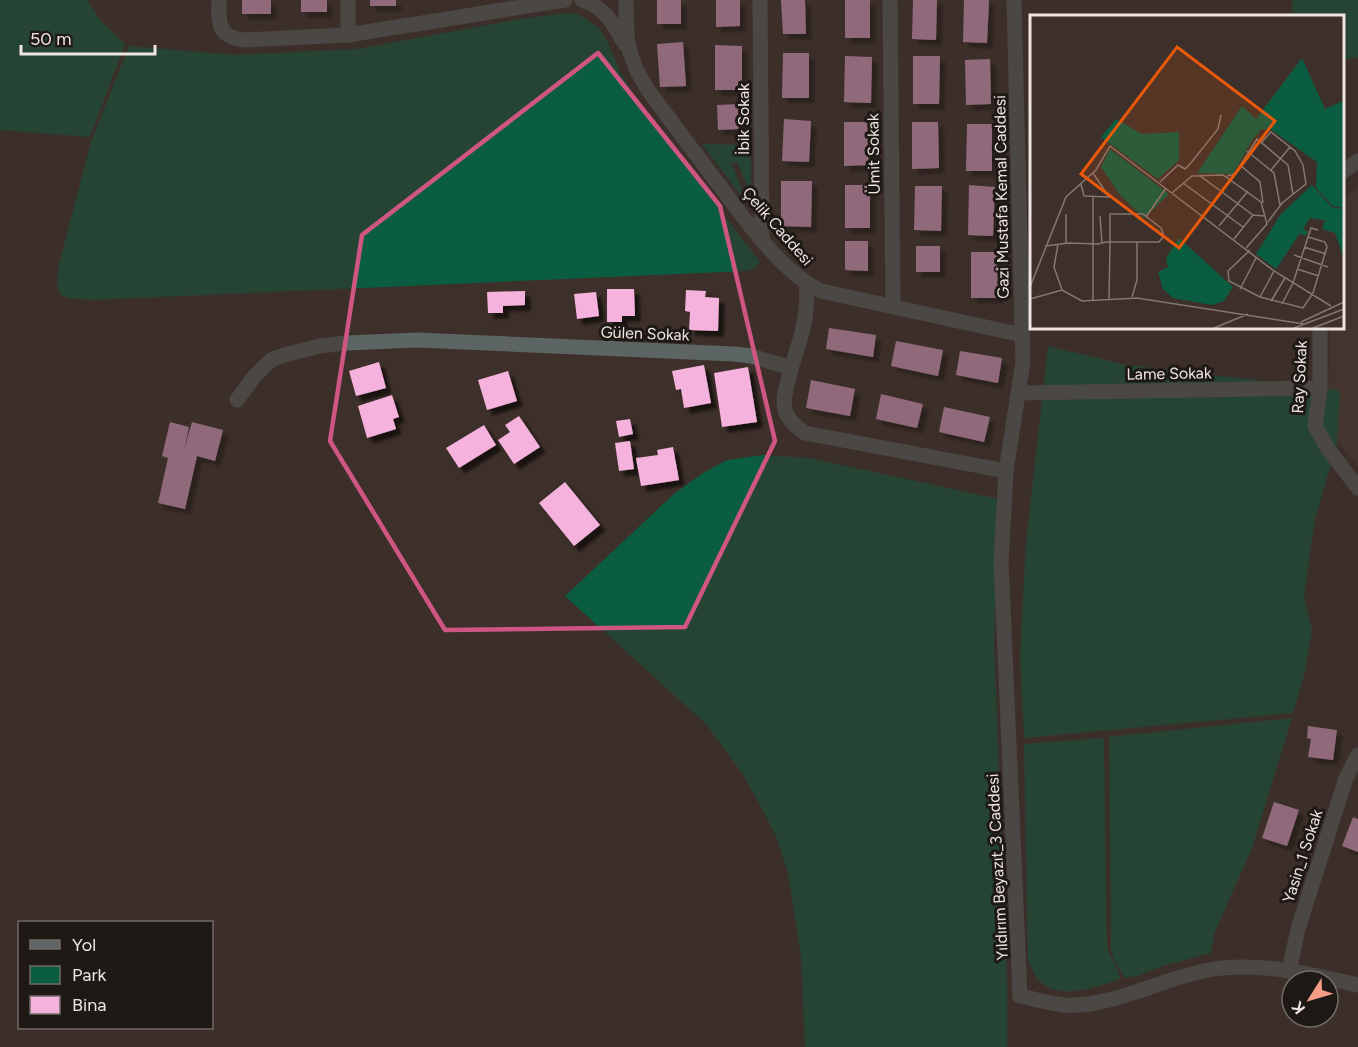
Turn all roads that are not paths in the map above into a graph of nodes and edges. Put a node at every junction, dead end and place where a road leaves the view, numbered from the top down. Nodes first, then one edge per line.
1 (219, 0) edge
2 (348, 0) edge
3 (565, 0) edge
4 (582, 0) edge
5 (626, 0) edge
6 (760, 0) edge
7 (890, 0) edge
8 (1014, 0) edge
9 (481, 6) edge
10 (348, 35) junction
11 (628, 49) junction
12 (1358, 161) edge
13 (1343, 171) edge
14 (762, 238) junction
15 (806, 284) junction
16 (893, 307) junction
17 (1320, 328) edge
18 (1022, 335) junction
19 (791, 368) junction
20 (1320, 388) junction
21 (1019, 393) junction
22 (237, 400) dead end
23 (1006, 471) junction
24 (1358, 488) edge
25 (1358, 755) edge
26 (1289, 969) edge
27 (1280, 970) edge
28 (1340, 981) edge
29 (1358, 985) edge

1 - 10 street
2 - 10 street
3 - 9 street
4 - 11 street
5 - 11 street, Çelik Caddesi
6 - 14 street, İbik Sokak
7 - 16 street, Ümit Sokak
8 - 18 street, Gazi Mustafa Kemal Caddesi
9 - 10 street
11 - 14 street, Çelik Caddesi
12 - 13 street
14 - 15 street, Çelik Caddesi
15 - 16 street, Çelik Caddesi
15 - 19 street
16 - 18 street, Çelik Caddesi
17 - 20 street, Ray Sokak
18 - 21 street, Gazi Mustafa Kemal Caddesi
19 - 22 street, Gülen Sokak
19 - 23 street
20 - 21 street, Lame Sokak
20 - 24 street, Ray Sokak
21 - 23 street, Yıldırım Beyazıt_3 Caddesi
23 - 27 street, Yıldırım Beyazıt_3 Caddesi
25 - 26 street, Yasin_1 Sokak
28 - 29 street, Yıldırım Beyazıt_3 Caddesi

